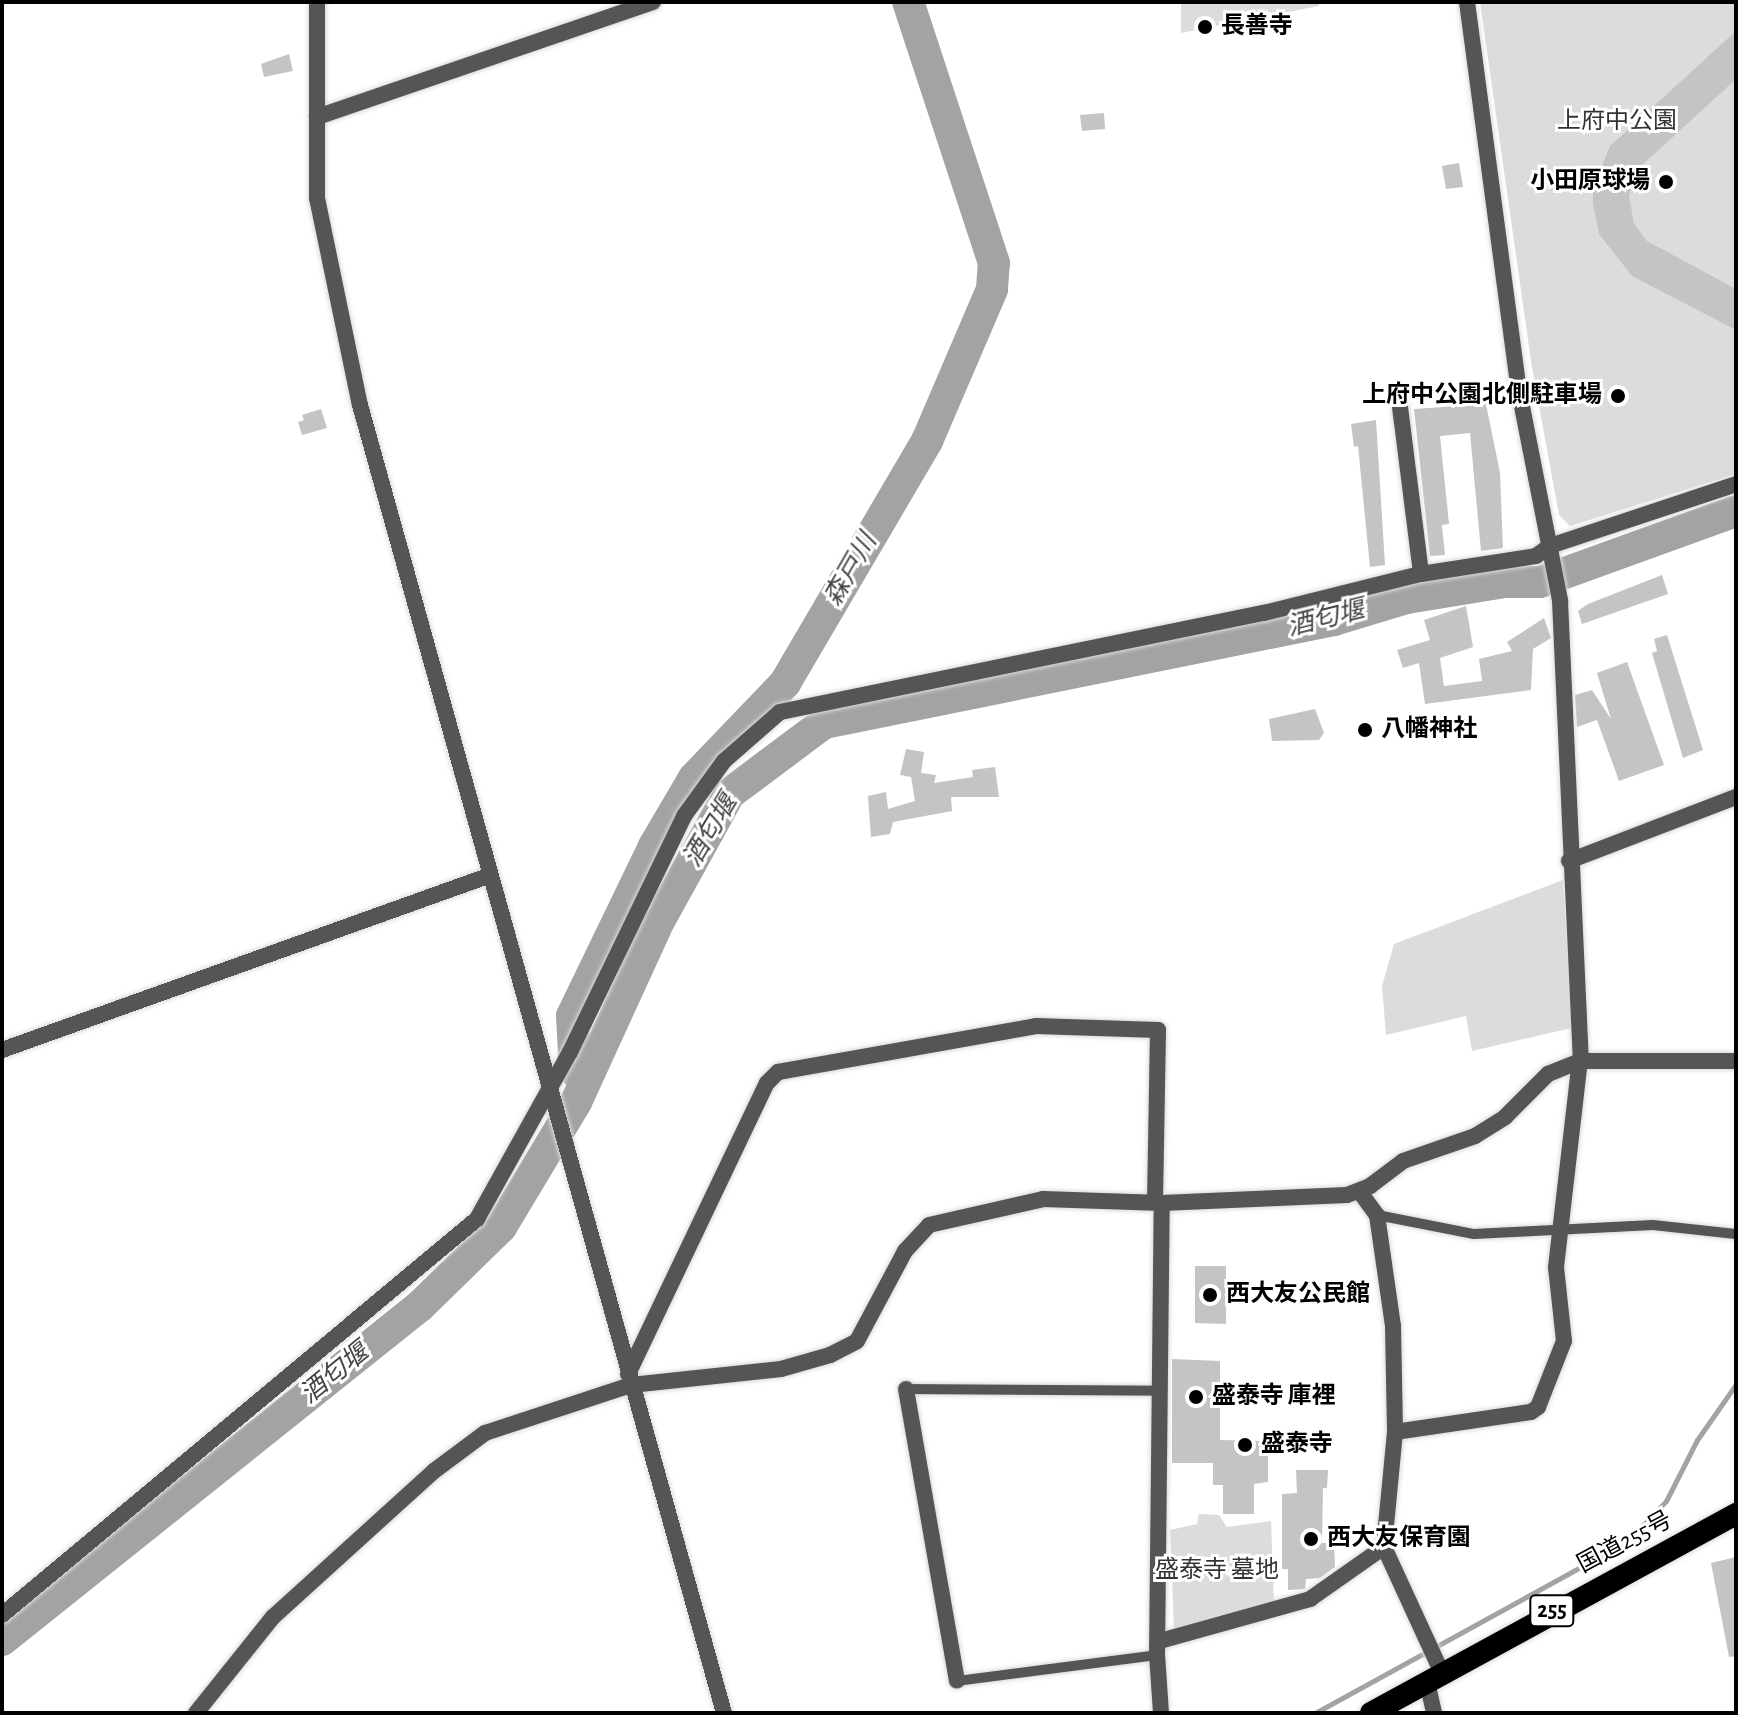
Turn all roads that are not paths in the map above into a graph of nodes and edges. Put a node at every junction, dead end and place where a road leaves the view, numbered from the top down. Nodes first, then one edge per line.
1 (317, 2) edge
2 (653, 2) edge
3 (1467, 2) edge
4 (317, 117) junction
5 (1400, 407) dead end
6 (1736, 484) edge
7 (1550, 546) junction
8 (1421, 574) junction
9 (1736, 797) edge
10 (1569, 861) junction
11 (488, 876) junction
12 (2, 1050) edge
13 (1580, 1061) junction
14 (1736, 1061) edge
15 (550, 1084) junction
16 (1360, 1192) junction
17 (1158, 1203) junction
18 (1377, 1215) junction
19 (1558, 1228) junction
20 (1736, 1234) edge
21 (630, 1380) junction
22 (906, 1389) joint
23 (1161, 1391) junction
24 (1395, 1432) junction
25 (1736, 1514) edge
26 (1384, 1547) junction
27 (2, 1615) edge
28 (1158, 1648) junction
29 (1435, 1679) junction
30 (957, 1681) joint
31 (196, 1713) edge
32 (724, 1713) edge
33 (1161, 1713) edge
34 (1371, 1713) edge
35 (1434, 1713) edge

1 - 4 street
2 - 4 street
3 - 7 street
4 - 11 street
5 - 8 street
6 - 7 street
7 - 8 street
7 - 10 street
8 - 15 street
9 - 10 street
10 - 13 street
11 - 12 street
11 - 15 street
13 - 14 street
13 - 16 street
13 - 19 street
15 - 21 street
15 - 27 street
16 - 17 street
16 - 18 street
17 - 21 street
17 - 21 street
17 - 23 street
18 - 19 lane
18 - 24 street
19 - 20 lane
19 - 24 street
21 - 31 street
21 - 32 street
22 - 23 lane
22 - 30 street
23 - 28 street
24 - 26 street
25 - 29 highway, 国道255号 / 255
26 - 28 street
26 - 29 street
28 - 30 lane
28 - 33 street
29 - 34 highway, 国道255号 / 255
29 - 35 street

